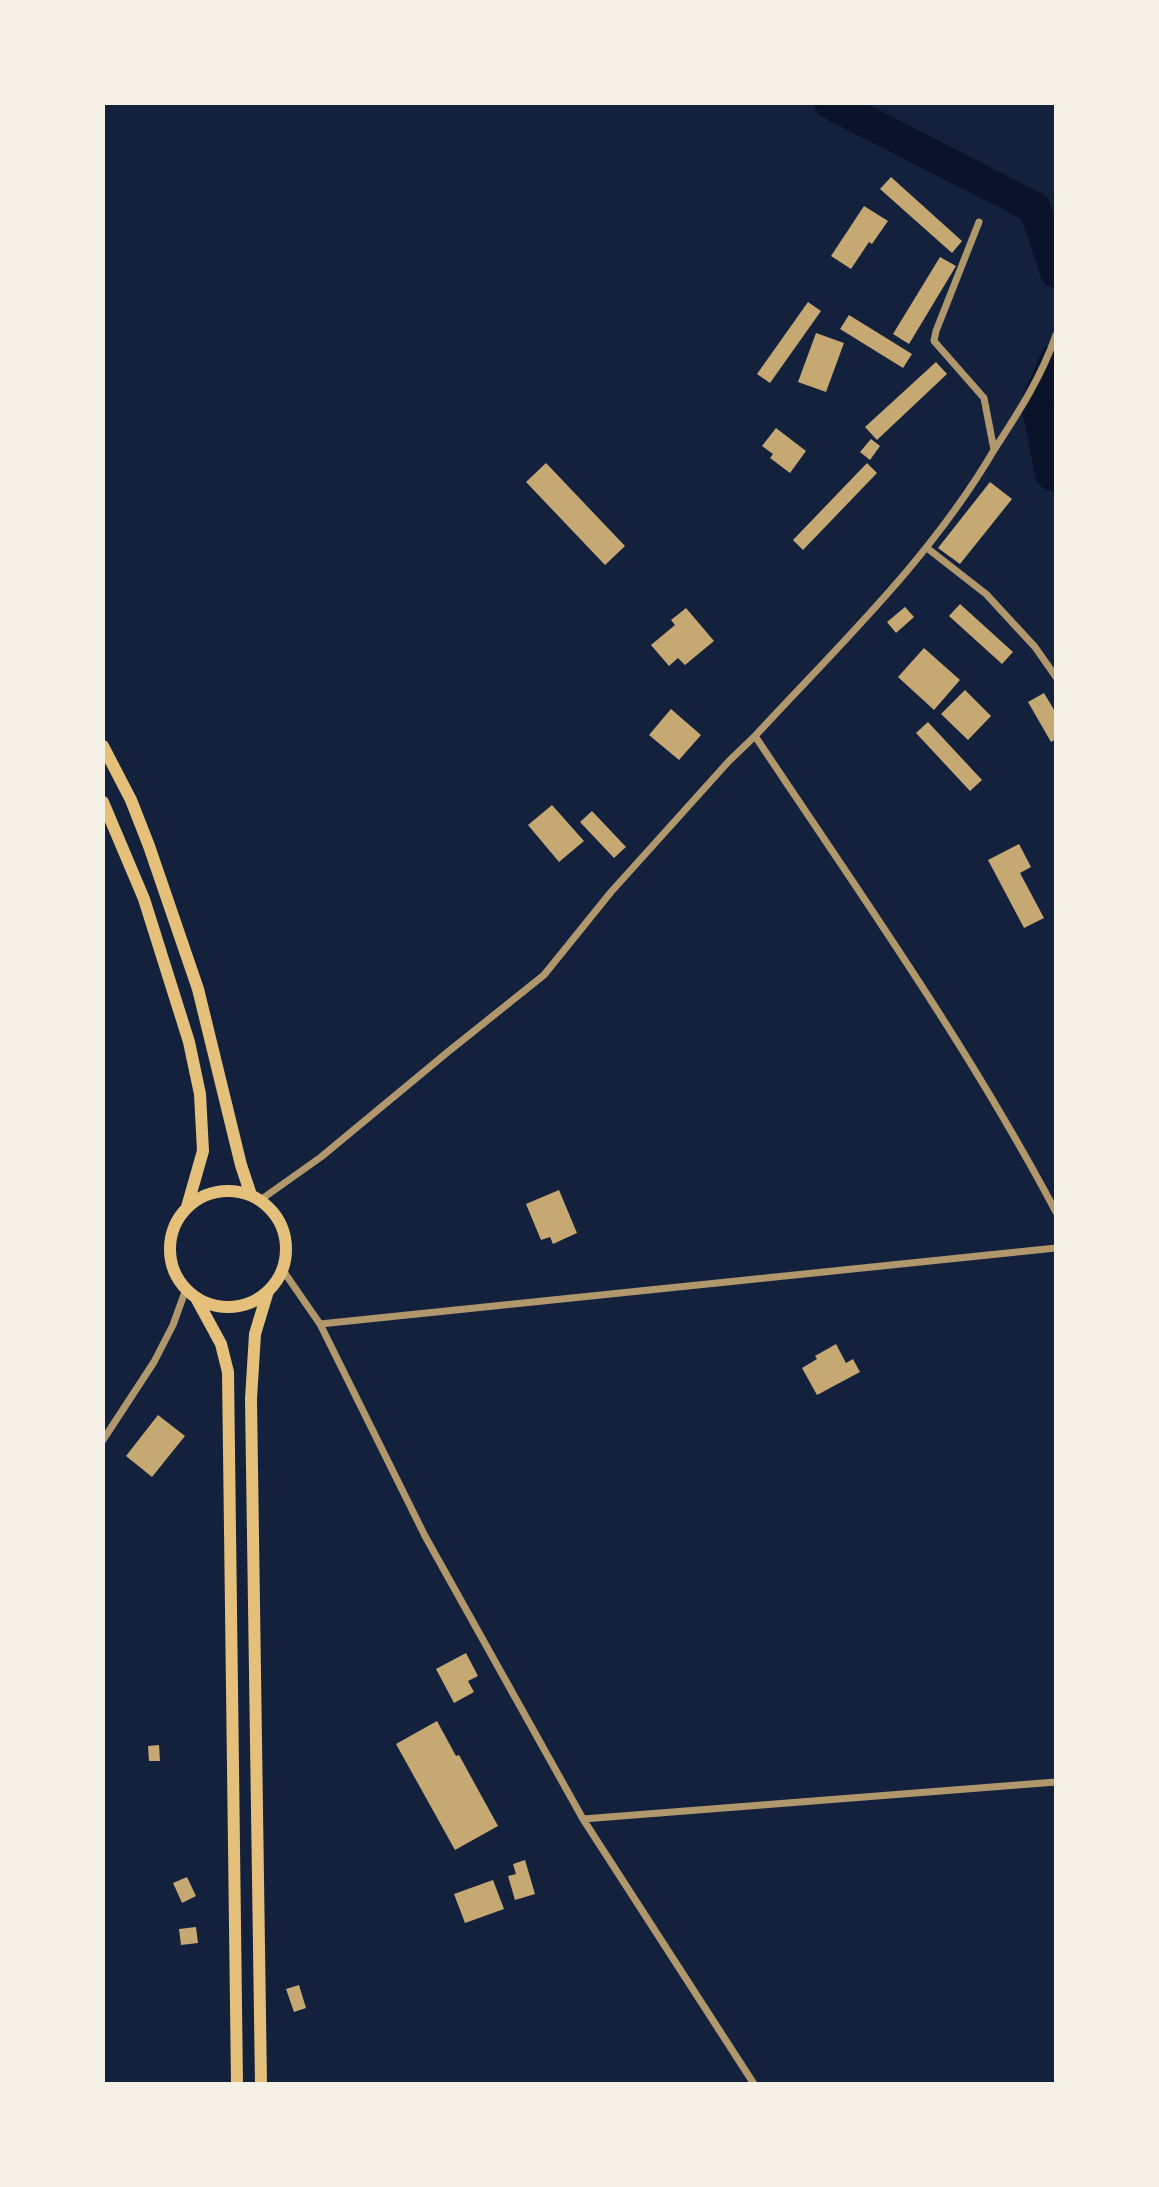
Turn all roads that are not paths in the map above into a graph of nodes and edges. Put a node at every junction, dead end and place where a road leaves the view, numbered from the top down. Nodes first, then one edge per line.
1 (979, 222) dead end
2 (1056, 335) edge
3 (994, 450) junction
4 (927, 548) junction
5 (1056, 677) edge
6 (755, 736) junction
7 (103, 746) edge
8 (103, 802) edge
9 (255, 1198) junction
10 (187, 1208) junction
11 (1056, 1212) edge
12 (1056, 1248) edge
13 (282, 1269) junction
14 (268, 1291) junction
15 (190, 1294) junction
16 (320, 1324) junction
17 (103, 1440) edge
18 (1056, 1782) edge
19 (583, 1819) junction
20 (237, 2084) edge
21 (261, 2084) edge
22 (754, 2084) edge

1 - 3 street
2 - 3 street
3 - 4 street
4 - 5 street
4 - 6 street
6 - 9 street
6 - 11 street
7 - 9 main road
8 - 10 main road
9 - 10 main road
9 - 13 main road
10 - 15 main road
12 - 16 street
13 - 14 main road
13 - 16 street
14 - 15 main road
14 - 21 main road
15 - 17 street
15 - 20 main road
16 - 19 street
18 - 19 street
19 - 22 street

